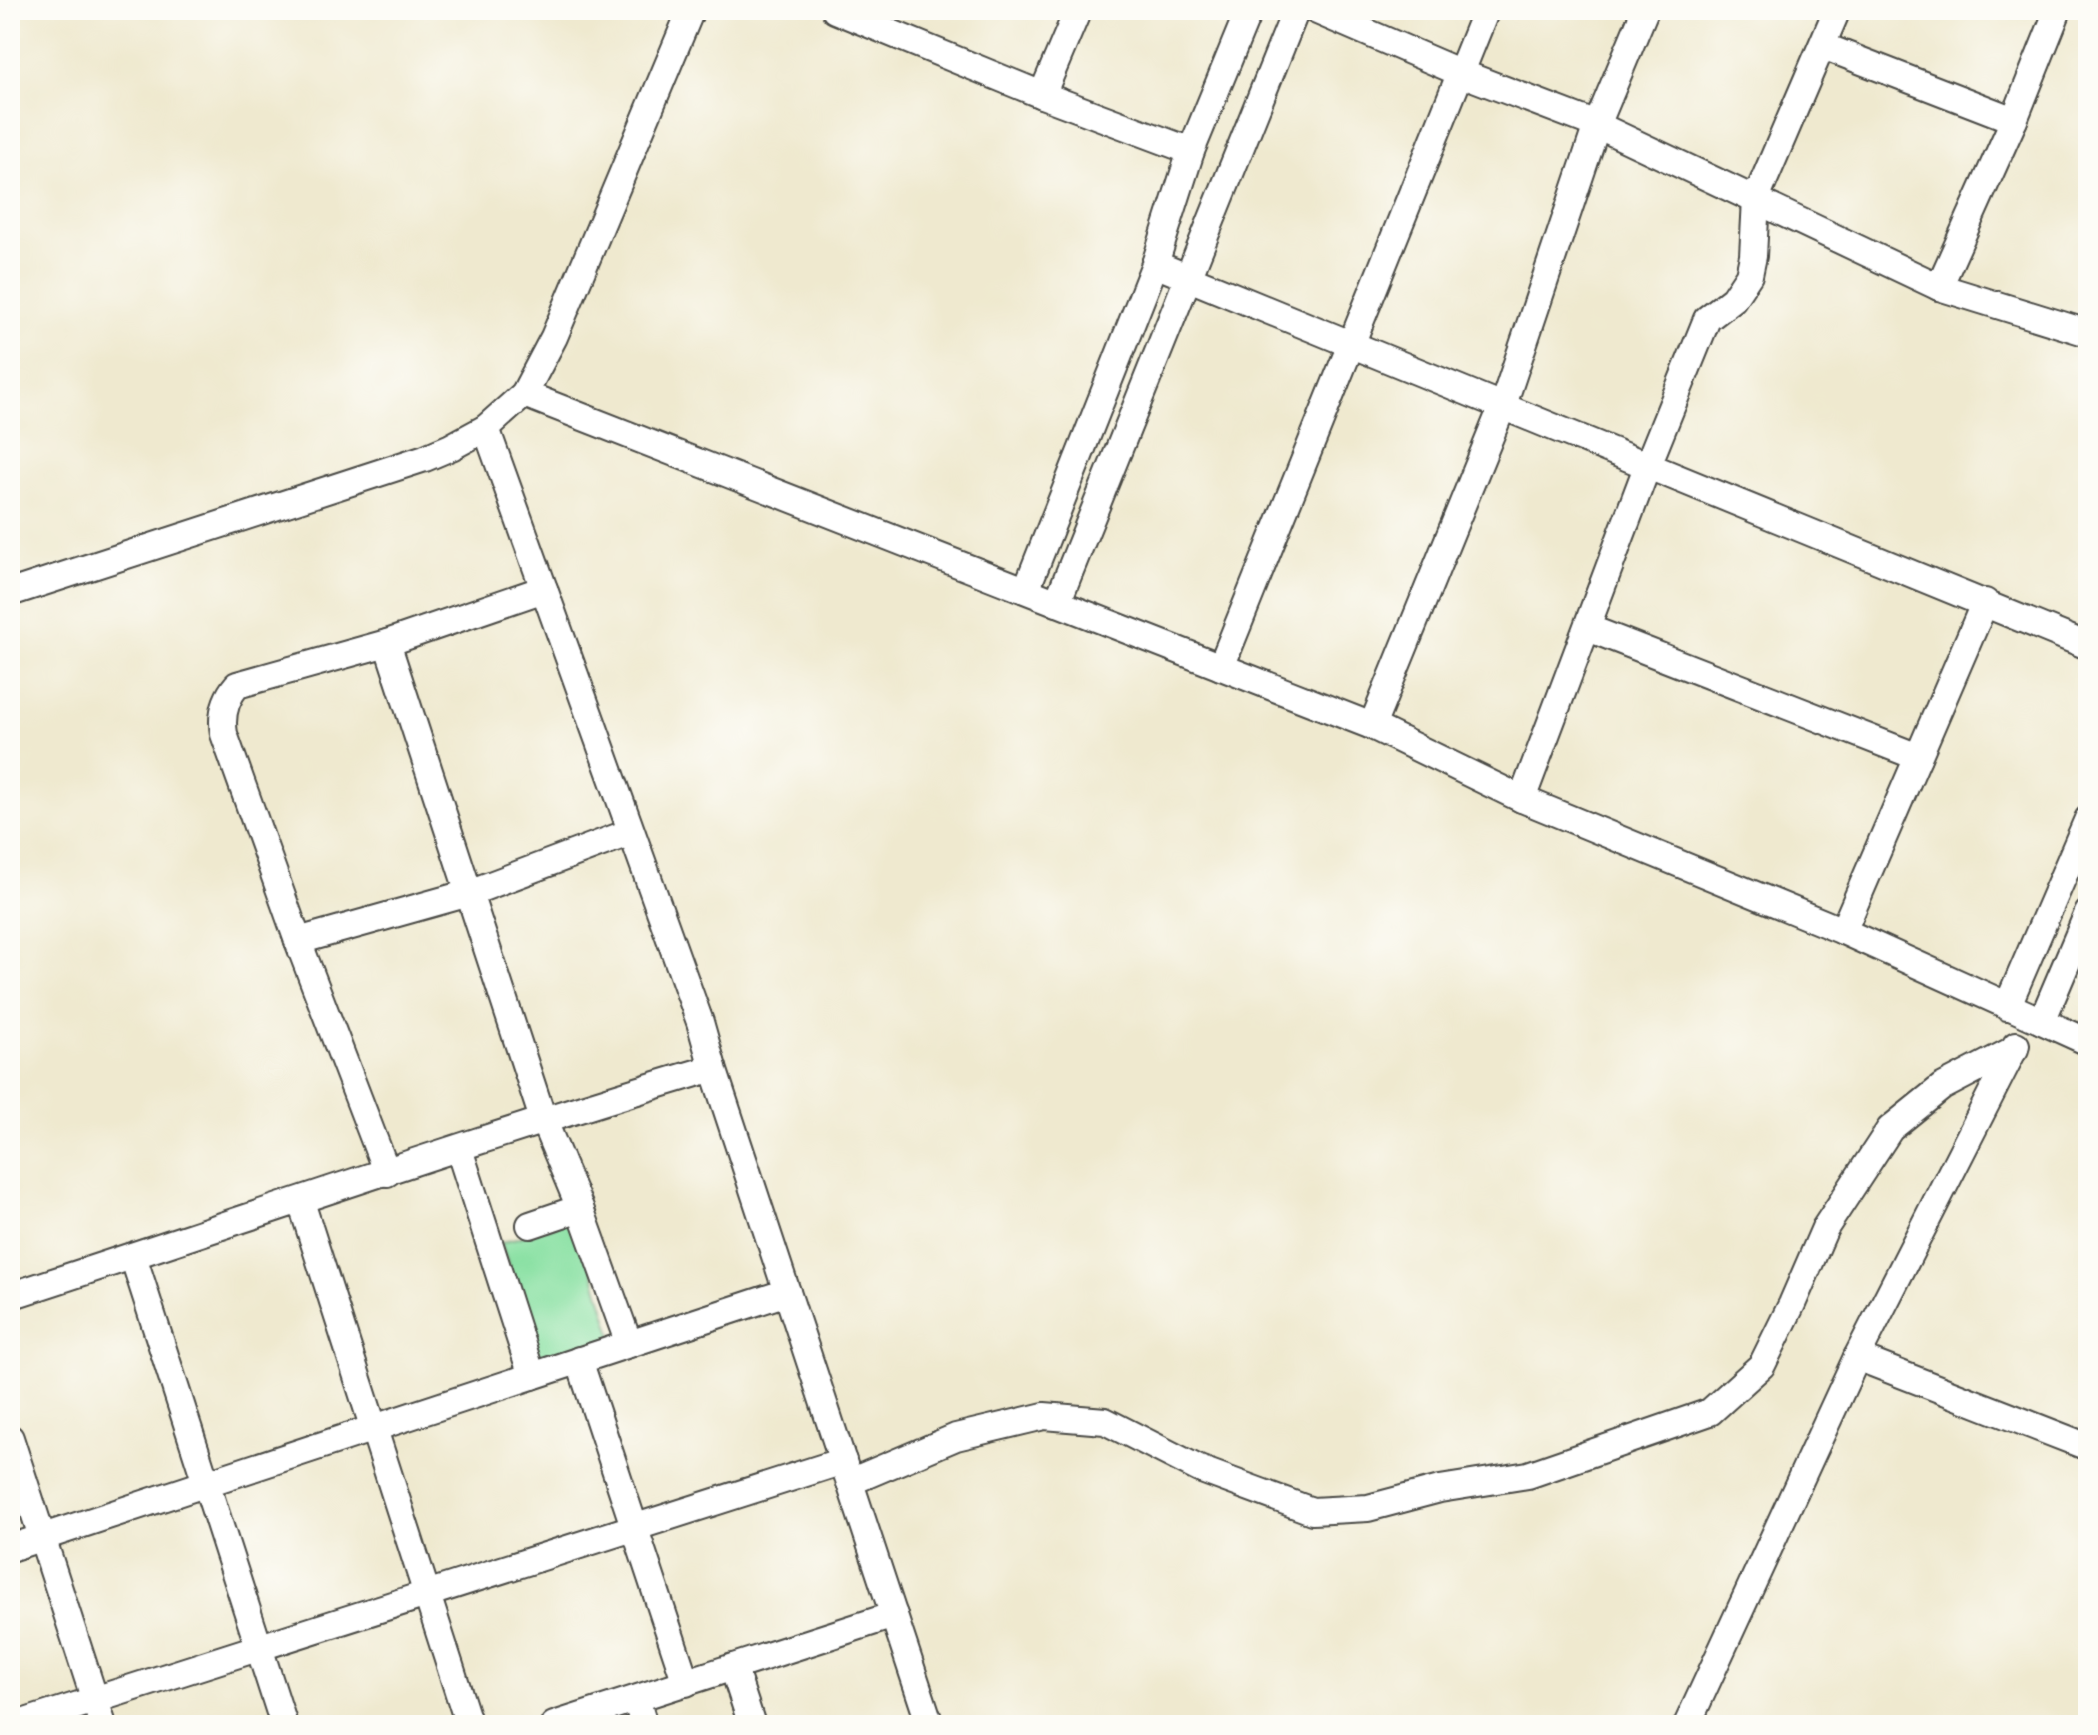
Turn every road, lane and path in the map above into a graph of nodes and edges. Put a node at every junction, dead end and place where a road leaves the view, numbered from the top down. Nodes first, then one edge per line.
1 (691, 10) edge
2 (835, 10) edge
3 (1078, 10) edge
4 (1249, 10) edge
5 (1296, 10) edge
6 (1315, 10) edge
7 (1486, 10) edge
8 (1645, 10) edge
9 (1837, 10) edge
10 (2058, 10) edge
11 (876, 18) edge
12 (1823, 46) junction
13 (1461, 73) junction
14 (1042, 95) junction
15 (2014, 120) junction
16 (1597, 125) junction
17 (1191, 151) junction
18 (1756, 199) junction
19 (1155, 264) junction
20 (1188, 276) junction
21 (1939, 287) junction
22 (2088, 333) edge
23 (1352, 344) junction
24 (524, 394) junction
25 (1503, 405) junction
26 (486, 428) junction
27 (1647, 467) junction
28 (544, 589) junction
29 (1026, 590) junction
30 (10, 593) edge
31 (1985, 602) junction
32 (1057, 603) junction
33 (1588, 628) junction
34 (387, 643) junction
35 (2088, 646) edge
36 (1221, 667) junction
37 (1372, 726) junction
38 (1918, 757) junction
39 (1522, 799) junction
40 (2088, 819) edge
41 (631, 832) junction
42 (469, 893) junction
43 (2088, 913) edge
44 (1843, 931) junction
45 (298, 941) junction
46 (2025, 1014) junction
47 (2088, 1042) edge
48 (2015, 1049) junction
49 (713, 1068) junction
50 (543, 1119) junction
51 (459, 1149) junction
52 (387, 1173) junction
53 (301, 1202) junction
54 (580, 1208) junction
55 (530, 1225) dead end
56 (133, 1256) junction
57 (787, 1292) junction
58 (10, 1296) edge
59 (629, 1344) junction
60 (1857, 1357) junction
61 (579, 1360) junction
62 (532, 1376) junction
63 (374, 1428) junction
64 (10, 1438) edge
65 (2088, 1447) edge
66 (846, 1471) junction
67 (206, 1483) junction
68 (634, 1528) junction
69 (42, 1537) junction
70 (10, 1548) edge
71 (427, 1594) junction
72 (894, 1615) junction
73 (259, 1647) junction
74 (733, 1667) junction
75 (686, 1683) junction
76 (636, 1699) junction
77 (99, 1712) edge
78 (16, 1725) edge
79 (284, 1725) edge
80 (469, 1725) edge
81 (554, 1725) edge
82 (644, 1725) edge
83 (752, 1725) edge
84 (930, 1725) edge
85 (1687, 1725) edge

1 - 24 street
2 - 11 street
3 - 14 street
4 - 17 street
5 - 20 street
6 - 13 street
7 - 13 street
8 - 16 street
9 - 12 street
10 - 15 street
11 - 14 street
12 - 15 street
12 - 18 street
13 - 16 street
13 - 23 street
14 - 17 street
15 - 21 street
16 - 18 street
16 - 25 street
17 - 19 street
18 - 21 street
18 - 27 street
19 - 20 street
19 - 29 street
20 - 23 street
20 - 32 street
21 - 22 street
23 - 25 street
23 - 36 street
24 - 26 street
24 - 29 street
25 - 27 street
25 - 37 street
26 - 28 street
26 - 30 street
27 - 31 street
27 - 33 street
28 - 34 street
28 - 41 street
29 - 32 street
31 - 35 street
31 - 38 street
32 - 36 street
33 - 38 street
33 - 39 street
34 - 42 street
34 - 45 street
36 - 37 street
37 - 39 street
38 - 44 street
39 - 44 street
40 - 46 street
41 - 42 street
41 - 49 street
42 - 45 street
42 - 50 street
43 - 46 street
44 - 46 street
45 - 52 street
46 - 47 street
46 - 48 street
48 - 60 street
48 - 66 street
49 - 50 street
49 - 57 street
50 - 51 street
50 - 54 street
51 - 52 street
51 - 62 street
52 - 53 street
53 - 56 street
53 - 63 street
54 - 55 street
54 - 59 street
56 - 58 street
56 - 67 street
57 - 59 street
57 - 66 street
59 - 61 street
60 - 65 street
60 - 85 street
61 - 62 street
61 - 68 street
62 - 63 street
63 - 67 street
63 - 71 street
64 - 69 street
66 - 68 street
66 - 72 street
67 - 69 street
67 - 73 street
68 - 71 street
68 - 75 street
69 - 70 street
69 - 77 street
71 - 73 street
71 - 80 street
72 - 74 street
72 - 84 street
73 - 77 street
73 - 79 street
74 - 75 street
74 - 83 street
75 - 76 street
76 - 81 street
76 - 82 street
77 - 78 street

